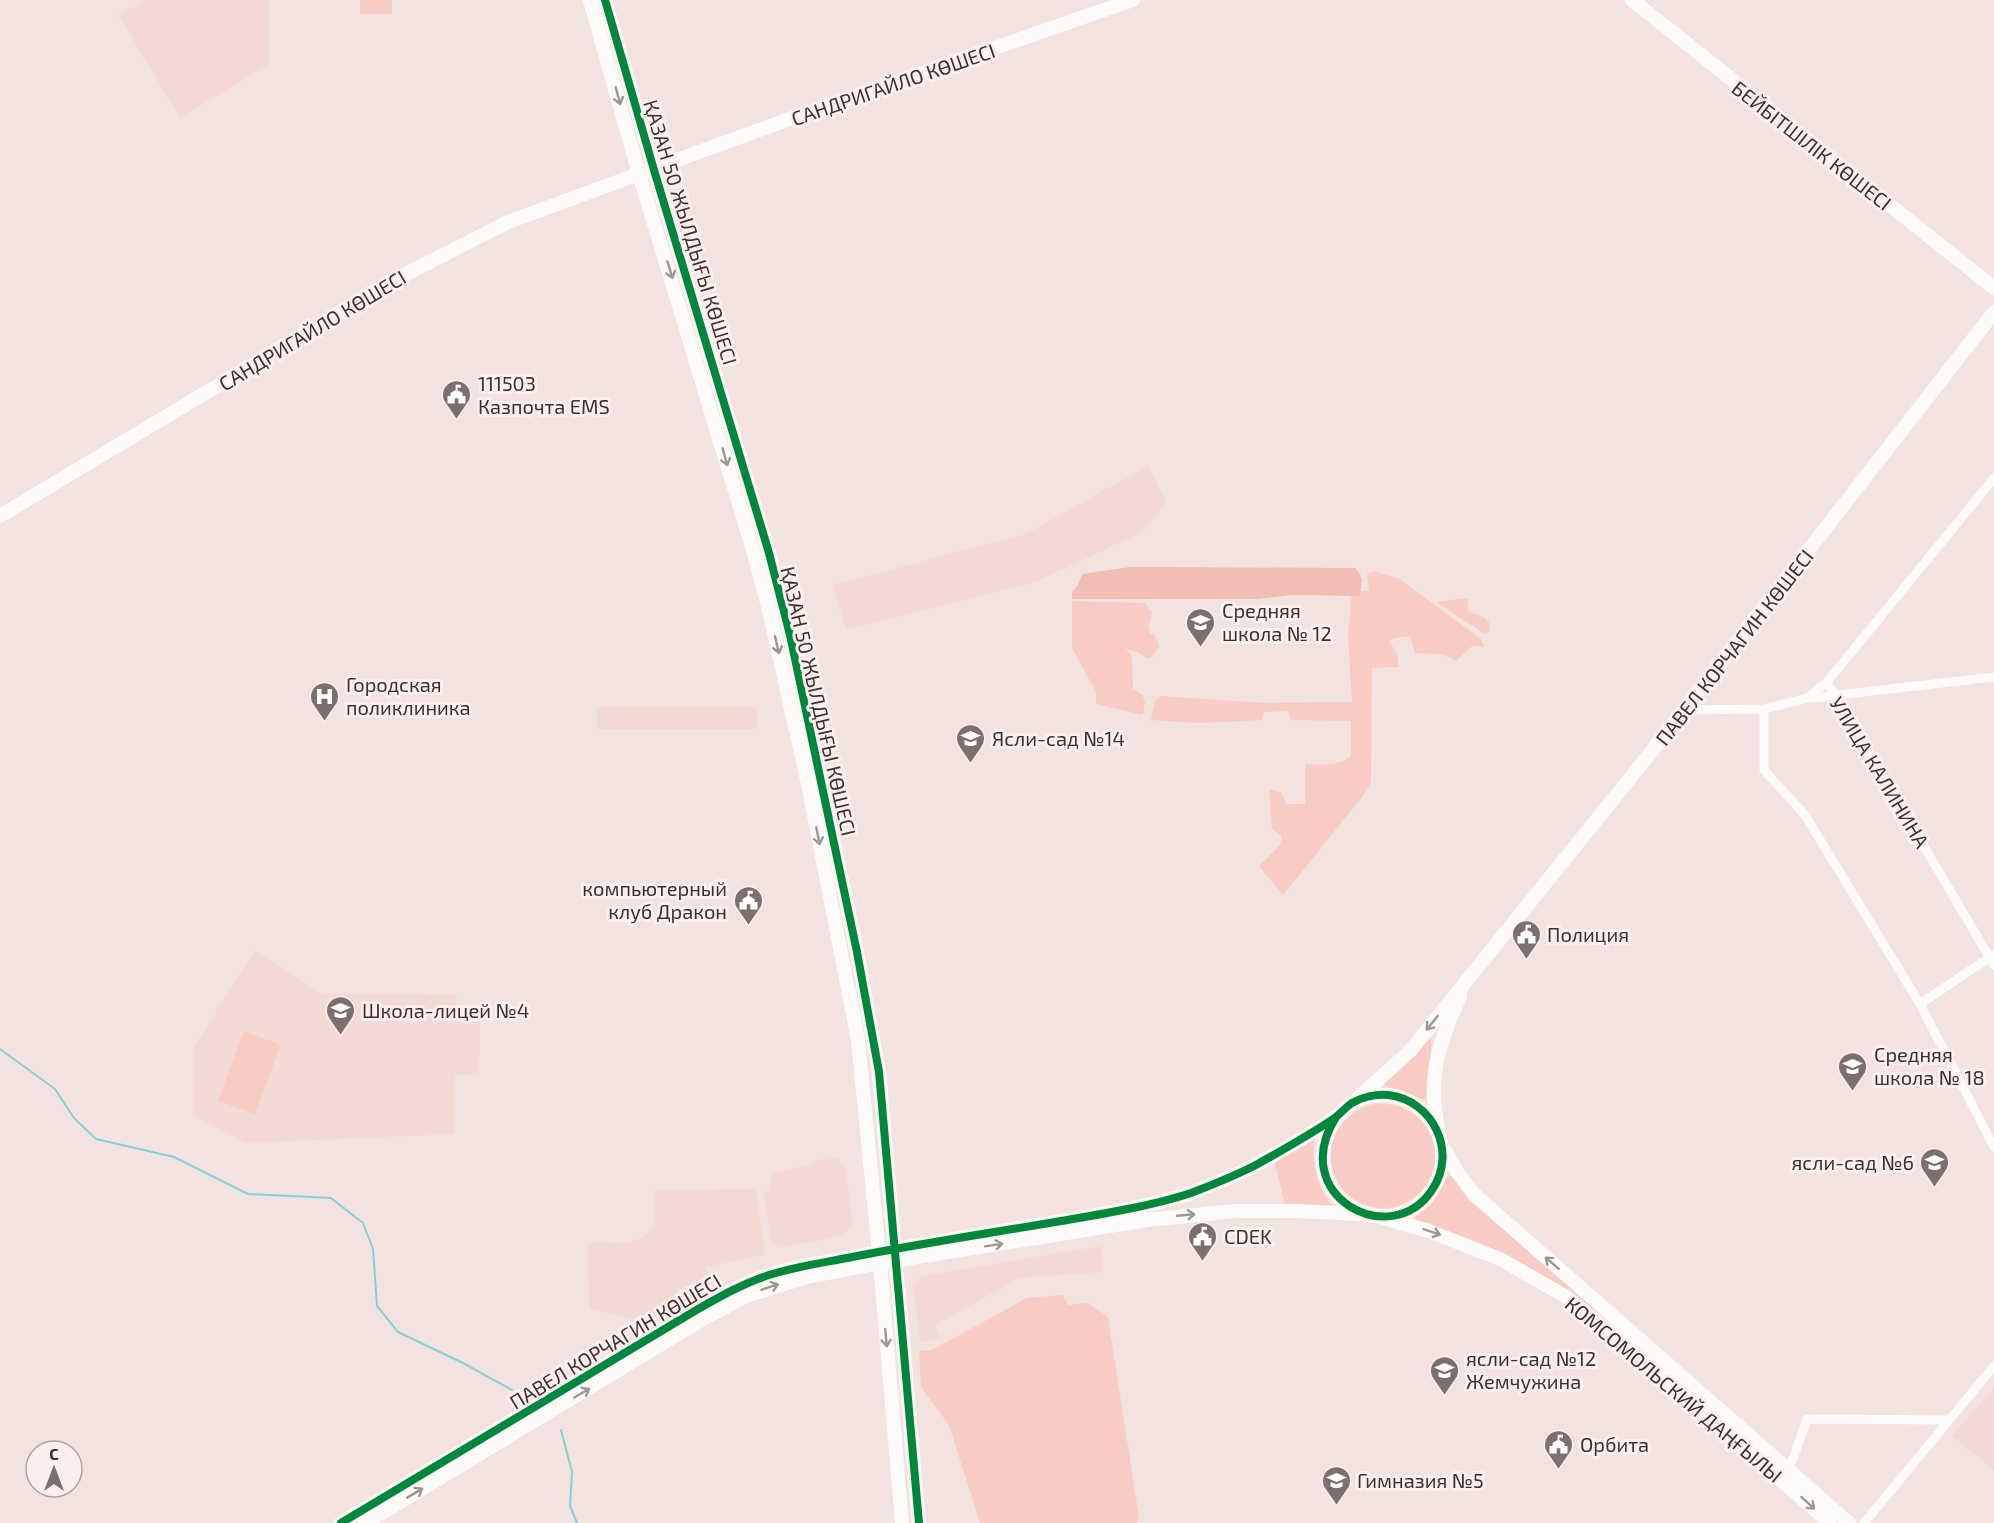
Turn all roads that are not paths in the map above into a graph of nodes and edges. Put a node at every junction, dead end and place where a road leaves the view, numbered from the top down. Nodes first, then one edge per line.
1 (590, 0) edge
2 (605, 0) edge
3 (1132, 0) edge
4 (1632, 0) edge
5 (614, 55) junction
6 (654, 170) junction
7 (639, 174) junction
8 (676, 241) junction
9 (662, 244) junction
10 (1994, 288) edge
11 (1994, 312) edge
12 (1994, 477) edge
13 (753, 501) junction
14 (739, 505) junction
15 (0, 516) edge
16 (1994, 677) edge
17 (1827, 682) junction
18 (1834, 694) junction
19 (1808, 698) junction
20 (1764, 708) junction
21 (1684, 710) junction
22 (857, 952) junction
23 (841, 955) junction
24 (1992, 959) edge
25 (1468, 978) junction
26 (1920, 1004) junction
27 (1353, 1102) junction
28 (1336, 1117) junction
29 (1441, 1140) junction
30 (1994, 1146) edge
31 (1370, 1215) junction
32 (961, 1244) junction
33 (894, 1255) junction
34 (879, 1257) junction
35 (805, 1272) junction
36 (1994, 1366) edge
37 (1948, 1420) junction
38 (1783, 1473) junction
39 (902, 1521) edge
40 (918, 1521) edge
41 (1866, 1521) edge
42 (341, 1523) edge
43 (364, 1523) edge
44 (1830, 1523) edge
45 (1850, 1523) edge

1 - 5 street, ҚАЗАН 50 ЖЫЛДЫҒЫ КӨШЕСІ
2 - 5 street, ҚАЗАН 50 ЖЫЛДЫҒЫ КӨШЕСІ
3 - 6 street, САНДРИГАЙЛО КӨШЕСІ
4 - 10 street, БЕЙБІТШІЛІК КӨШЕСІ
5 - 6 street, ҚАЗАН 50 ЖЫЛДЫҒЫ КӨШЕСІ
5 -> 7 street, ҚАЗАН 50 ЖЫЛДЫҒЫ КӨШЕСІ
6 - 7 street, САНДРИГАЙЛО КӨШЕСІ
6 - 8 street, ҚАЗАН 50 ЖЫЛДЫҒЫ КӨШЕСІ
7 - 9 street, ҚАЗАН 50 ЖЫЛДЫҒЫ КӨШЕСІ
7 - 15 street, САНДРИГАЙЛО КӨШЕСІ
8 - 9 street
8 - 13 street, ҚАЗАН 50 ЖЫЛДЫҒЫ КӨШЕСІ
9 -> 14 street, ҚАЗАН 50 ЖЫЛДЫҒЫ КӨШЕСІ
11 - 21 street, ПАВЕЛ КОРЧАГИН КӨШЕСІ
12 - 17 street, УЛИЦА КАЛИНИНА
13 - 14 street
13 - 22 street, ҚАЗАН 50 ЖЫЛДЫҒЫ КӨШЕСІ
14 -> 23 street, ҚАЗАН 50 ЖЫЛДЫҒЫ КӨШЕСІ
16 - 18 street
17 - 18 street, УЛИЦА КАЛИНИНА
17 - 19 street
18 - 19 street
18 - 24 street, УЛИЦА КАЛИНИНА
19 - 20 street
20 - 21 street
20 - 26 street
21 - 25 street, ПАВЕЛ КОРЧАГИН КӨШЕСІ
22 - 23 street
22 - 33 street, ҚАЗАН 50 ЖЫЛДЫҒЫ КӨШЕСІ
23 - 34 street, ҚАЗАН 50 ЖЫЛДЫҒЫ КӨШЕСІ
24 - 26 street
25 -> 27 street, ПАВЕЛ КОРЧАГИН КӨШЕСІ
25 - 29 street, ПАВЕЛ КОРЧАГИН КӨШЕСІ
26 - 30 street
27 - 28 street
27 - 29 street
28 - 31 street
28 - 32 street, ПАВЕЛ КОРЧАГИН КӨШЕСІ
29 - 31 street
38 -> 29 street, КОМСОМОЛЬСКИЙ ДАҢҒЫЛЫ
32 -> 31 street, ПАВЕЛ КОРЧАГИН КӨШЕСІ
31 -> 38 street, КОМСОМОЛЬСКИЙ ДАҢҒЫЛЫ
32 - 33 street, ПАВЕЛ КОРЧАГИН КӨШЕСІ
33 - 34 street, ПАВЕЛ КОРЧАГИН КӨШЕСІ
33 - 40 street, ҚАЗАН 50 ЖЫЛДЫҒЫ КӨШЕСІ
34 - 35 street, ПАВЕЛ КОРЧАГИН КӨШЕСІ
34 -> 39 street, ҚАЗАН 50 ЖЫЛДЫҒЫ КӨШЕСІ
35 - 42 street, ПАВЕЛ КОРЧАГИН КӨШЕСІ
43 -> 35 street, ПАВЕЛ КОРЧАГИН КӨШЕСІ
36 - 37 street
37 - 38 street
37 - 41 street
38 -> 44 street, КОМСОМОЛЬСКИЙ ДАҢҒЫЛЫ
38 - 45 street, КОМСОМОЛЬСКИЙ ДАҢҒЫЛЫ
39 - 40 street

